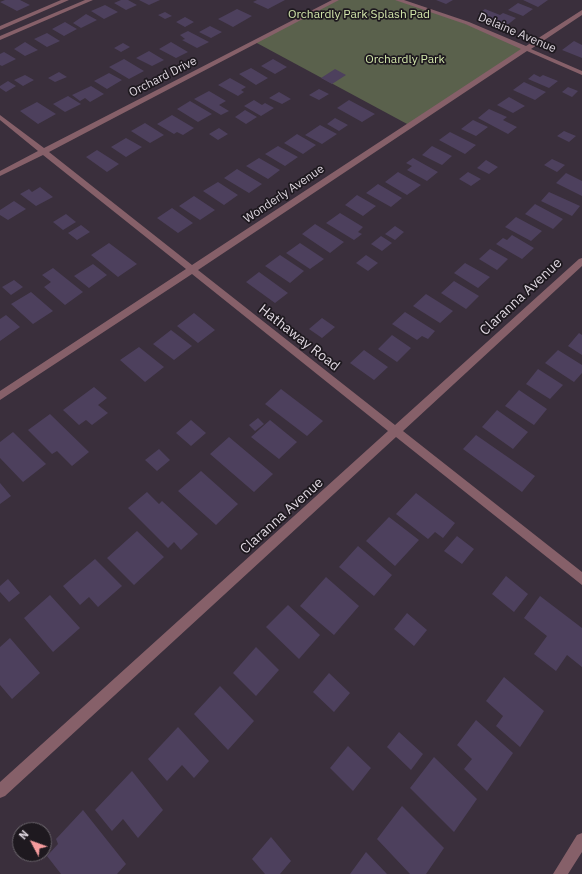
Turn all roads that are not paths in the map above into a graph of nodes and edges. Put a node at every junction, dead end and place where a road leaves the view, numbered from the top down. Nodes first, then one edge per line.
1 (66, 0) edge
2 (90, 0) edge
3 (336, 0) edge
4 (398, 0) edge
5 (582, 12) edge
6 (0, 28) edge
7 (0, 38) edge
8 (526, 48) junction
9 (582, 73) edge
10 (0, 117) edge
11 (44, 152) junction
12 (0, 174) edge
13 (582, 261) edge
14 (192, 270) junction
15 (0, 396) edge
16 (396, 432) junction
17 (582, 579) edge
18 (0, 791) edge
19 (582, 840) edge
20 (560, 874) edge

1 - 6 street
2 - 7 street
3 - 11 street, Orchard Drive
4 - 8 street, Delaine Avenue
5 - 8 street, Wonderly Avenue
8 - 9 street, Delaine Avenue
8 - 14 street, Wonderly Avenue
10 - 11 street, Hathaway Road
11 - 12 street, Orchard Drive
11 - 14 street, Hathaway Road
13 - 16 street, Claranna Avenue
14 - 15 street, Wonderly Avenue
14 - 16 street, Hathaway Road
16 - 17 street, Hathaway Road
16 - 18 street, Claranna Avenue
19 - 20 street

